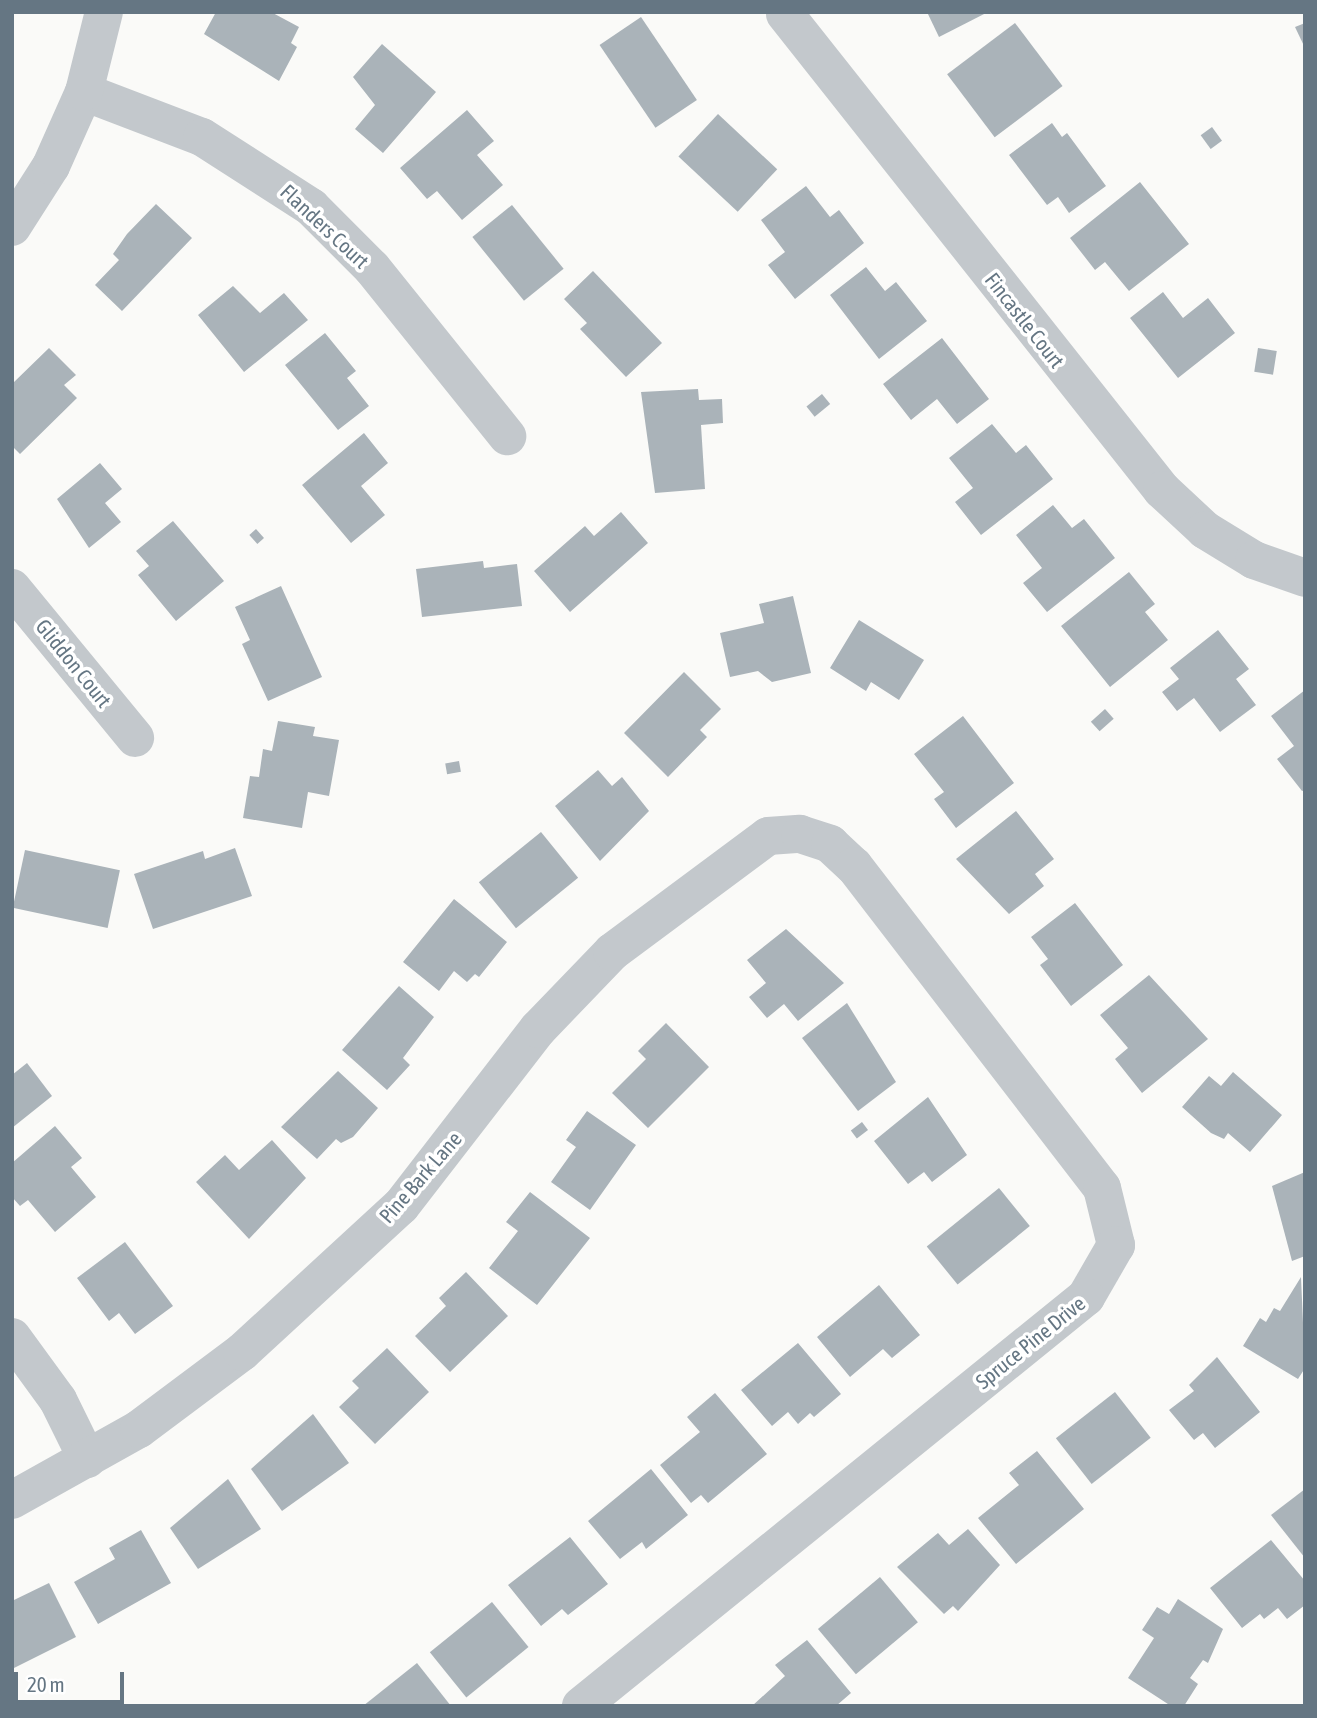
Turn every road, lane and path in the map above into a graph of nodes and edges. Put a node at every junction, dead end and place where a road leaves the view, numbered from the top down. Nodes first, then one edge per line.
1 (104, 12) edge
2 (785, 15) dead end
3 (84, 92) junction
4 (12, 227) edge
5 (507, 436) dead end
6 (1305, 578) edge
7 (12, 588) edge
8 (135, 738) dead end
9 (800, 834) joint
10 (12, 1337) edge
11 (87, 1460) junction
12 (12, 1500) edge
13 (581, 1706) edge

1 - 3 street
2 - 6 street, Fincastle Court
3 - 4 street
3 - 5 street, Flanders Court
7 - 8 street, Gliddon Court
9 - 11 street, Pine Bark Lane
9 - 13 street, Spruce Pine Drive
10 - 11 street
11 - 12 street, Pine Bark Lane

